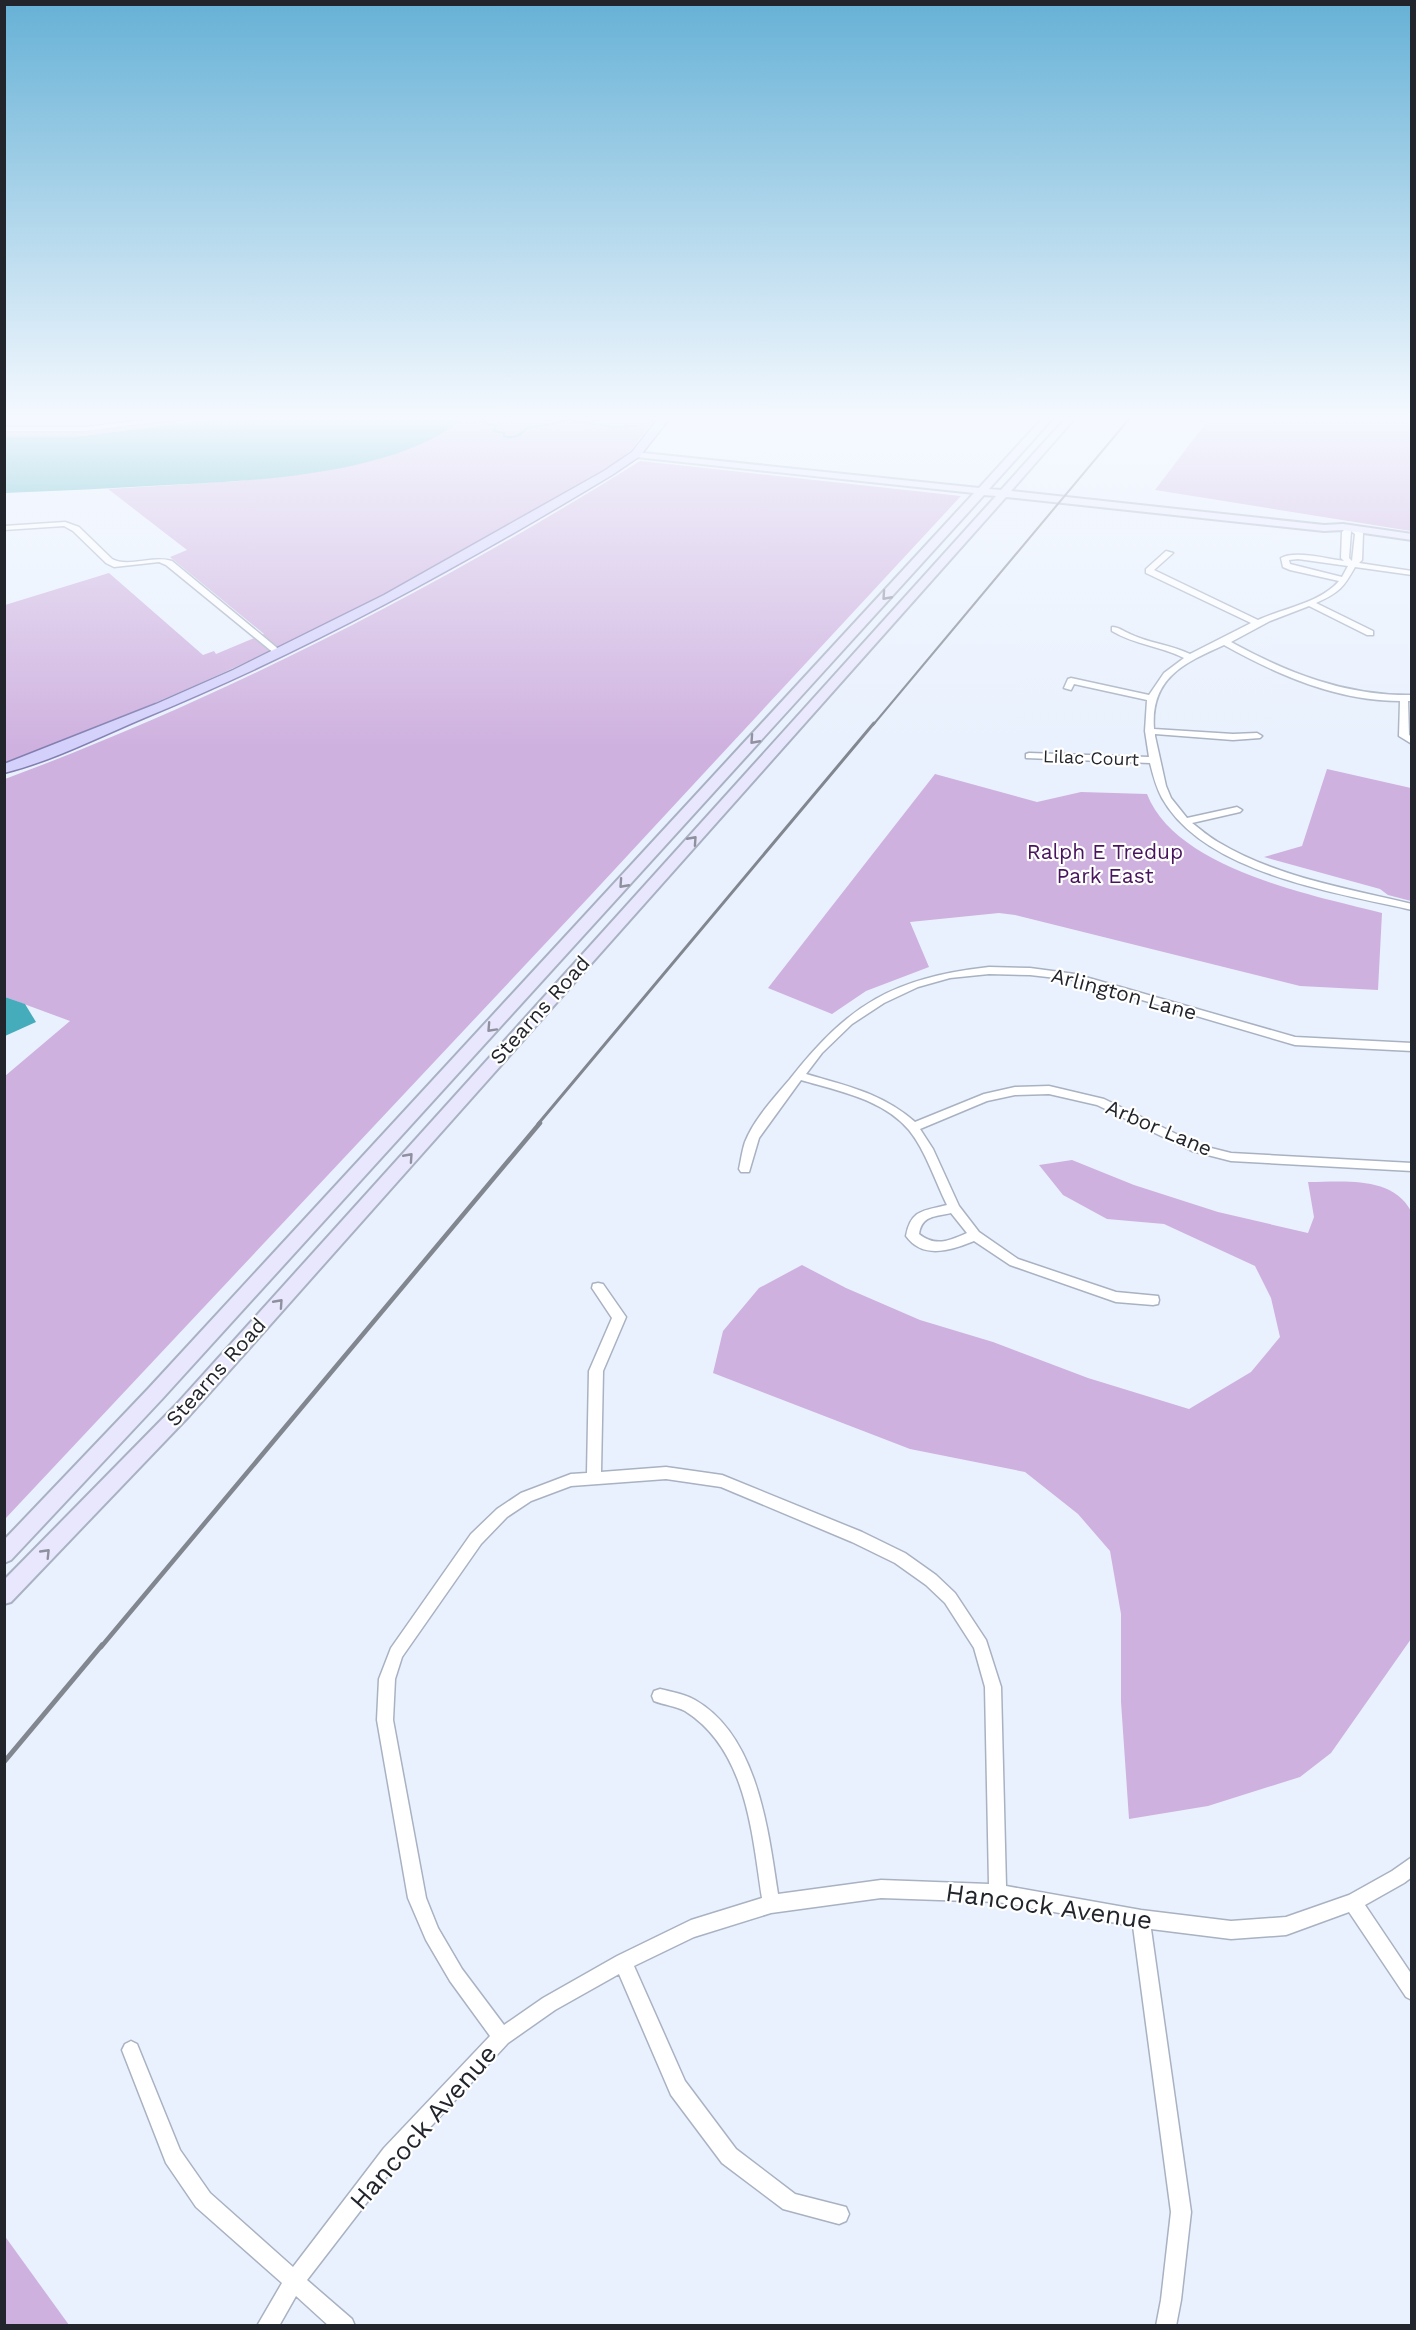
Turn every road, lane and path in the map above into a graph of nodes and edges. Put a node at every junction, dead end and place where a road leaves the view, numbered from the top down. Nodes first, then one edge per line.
1 (73, 528) edge
2 (513, 528) edge
3 (959, 528) edge
4 (961, 528) edge
5 (1322, 528) edge
6 (1347, 528) junction
7 (1412, 537) edge
8 (1168, 553) dead end
9 (1352, 565) junction
10 (1412, 573) edge
11 (1345, 580) junction
12 (1310, 603) junction
13 (1258, 623) junction
14 (1115, 629) dead end
15 (1370, 633) dead end
16 (1225, 642) junction
17 (278, 652) junction
18 (1189, 657) junction
19 (1068, 688) dead end
20 (1151, 698) junction
21 (1408, 698) edge
22 (1149, 731) junction
23 (1257, 736) dead end
24 (1412, 741) edge
25 (1029, 756) dead end
26 (1154, 760) junction
27 (4, 769) edge
28 (1237, 810) dead end
29 (1186, 822) junction
30 (1412, 907) edge
31 (1412, 1047) edge
32 (798, 1075) junction
33 (913, 1127) junction
34 (1412, 1167) edge
35 (746, 1169) dead end
36 (954, 1208) junction
37 (975, 1235) junction
38 (598, 1288) dead end
39 (1153, 1300) dead end
40 (594, 1476) junction
41 (4, 1554) edge
42 (4, 1594) edge
43 (660, 1696) dead end
44 (1412, 1865) edge
45 (998, 1893) junction
46 (1353, 1902) junction
47 (771, 1904) junction
48 (1141, 1919) junction
49 (623, 1962) junction
50 (1412, 1991) edge
51 (502, 2037) junction
52 (131, 2050) dead end
53 (839, 2214) dead end
54 (294, 2282) junction
55 (267, 2325) edge
56 (345, 2325) edge
57 (1166, 2325) edge

1 - 17 street
2 - 17 main road
3 -> 41 main road, Stearns Road
42 -> 4 main road, Stearns Road
5 - 6 main road
6 - 7 main road
6 - 9 street
6 - 9 street
8 - 13 street
9 - 10 street
9 - 11 street
9 - 11 street
11 - 12 street
12 - 13 street
12 - 15 street
13 - 16 street
14 - 18 street
16 - 18 street
16 - 21 street
17 - 27 main road
18 - 20 street
19 - 20 street
20 - 22 street
21 - 24 street
22 - 23 street
22 - 26 street
25 - 26 street, Lilac Court
26 - 29 street
28 - 29 street
29 - 30 street
31 - 32 street, Arlington Lane
32 - 33 street
32 - 35 street, Arlington Lane
33 - 34 street, Arbor Lane
33 - 36 street
36 - 37 street
36 - 37 street
37 - 39 street
38 - 40 street
40 - 45 street
40 - 51 street
43 - 47 street
44 - 46 street, Hancock Avenue
45 - 47 street, Hancock Avenue
45 - 48 street, Hancock Avenue
46 - 48 street, Hancock Avenue
46 - 50 street
47 - 49 street, Hancock Avenue
48 - 57 street
49 - 51 street, Hancock Avenue
49 - 53 street
51 - 54 street, Hancock Avenue
52 - 54 street
54 - 55 street, Hancock Avenue
54 - 56 street

